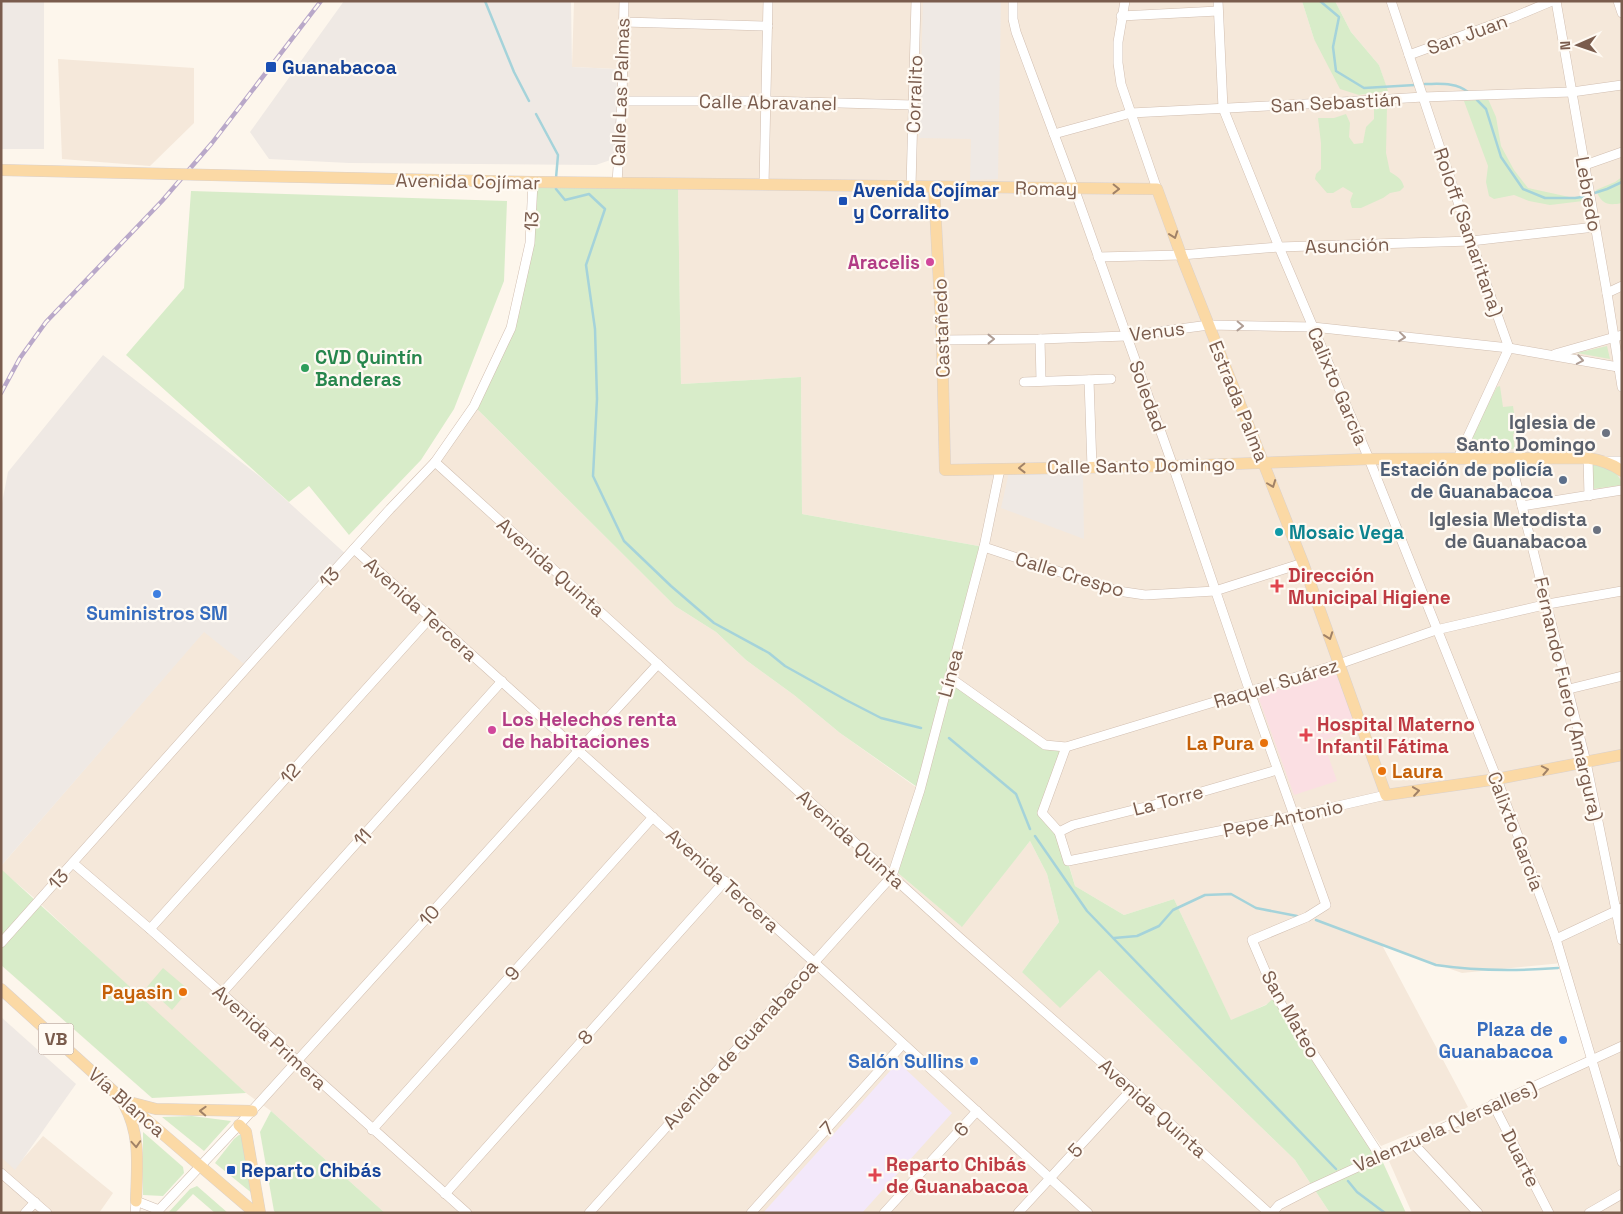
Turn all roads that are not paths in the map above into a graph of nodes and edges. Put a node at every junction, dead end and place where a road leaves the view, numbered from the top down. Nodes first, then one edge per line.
1 (624, 1) edge
2 (768, 1) edge
3 (916, 1) edge
4 (1013, 1) edge
5 (1125, 1) edge
6 (1391, 1) edge
7 (1552, 1) edge
8 (1556, 1) edge
9 (1618, 1) edge
10 (1218, 6) edge
11 (1622, 13) edge
12 (1122, 16) junction
13 (624, 22) junction
14 (768, 26) junction
15 (1410, 55) junction
16 (1622, 86) edge
17 (1572, 92) junction
18 (1423, 97) junction
19 (622, 101) junction
20 (766, 102) junction
21 (913, 105) junction
22 (1223, 108) junction
23 (1131, 113) junction
24 (1054, 134) junction
25 (1622, 152) edge
26 (1584, 165) junction
27 (1, 170) edge
28 (533, 182) junction
29 (617, 183) junction
30 (764, 185) junction
31 (911, 186) junction
32 (934, 187) junction
33 (1074, 188) junction
34 (1157, 189) junction
35 (1595, 227) junction
36 (1471, 241) junction
37 (1279, 247) junction
38 (1181, 255) junction
39 (1098, 257) junction
40 (1622, 286) edge
41 (1607, 293) junction
42 (1209, 325) junction
43 (1313, 327) junction
44 (1126, 336) junction
45 (1618, 336) edge
46 (1040, 339) junction
47 (942, 340) junction
48 (1509, 348) junction
49 (1551, 355) junction
50 (1618, 367) junction
51 (1111, 379) dead end
52 (1089, 380) junction
53 (1041, 381) junction
54 (1024, 382) dead end
55 (1622, 387) edge
56 (1458, 458) junction
57 (1510, 458) junction
58 (1588, 458) junction
59 (1369, 459) junction
60 (1622, 460) edge
61 (1603, 461) junction
62 (435, 462) junction
63 (1263, 462) junction
64 (1173, 466) junction
65 (1092, 467) junction
66 (1000, 468) junction
67 (944, 470) joint
68 (1622, 471) edge
69 (1622, 490) edge
70 (1589, 496) junction
71 (1522, 506) junction
72 (984, 547) junction
73 (354, 549) junction
74 (1303, 563) junction
75 (1215, 591) junction
76 (1622, 591) edge
77 (1548, 604) junction
78 (431, 617) junction
79 (1436, 630) junction
80 (658, 664) junction
81 (1339, 664) junction
82 (1622, 676) edge
83 (949, 677) junction
84 (502, 681) junction
85 (1568, 689) junction
86 (1250, 692) junction
87 (1066, 747) junction
88 (579, 750) junction
89 (1622, 755) edge
90 (1586, 762) junction
91 (1277, 770) junction
92 (1497, 779) junction
93 (1386, 796) junction
94 (1294, 816) junction
95 (653, 817) junction
96 (1059, 832) junction
97 (73, 863) junction
98 (892, 876) junction
99 (724, 881) junction
100 (1326, 905) joint
101 (1619, 910) edge
102 (150, 929) junction
103 (1556, 939) junction
104 (1622, 940) edge
105 (1, 943) edge
106 (814, 962) junction
107 (1, 989) edge
108 (222, 994) junction
109 (903, 1044) junction
110 (1622, 1046) edge
111 (1592, 1060) junction
112 (297, 1061) junction
113 (1132, 1089) junction
114 (121, 1098) junction
115 (1493, 1104) junction
116 (977, 1111) junction
117 (252, 1112) junction
118 (239, 1125) junction
119 (372, 1130) junction
120 (1411, 1141) junction
121 (1380, 1156) junction
122 (1622, 1162) edge
123 (201, 1166) junction
124 (1, 1173) edge
125 (1050, 1177) junction
126 (446, 1194) junction
127 (1622, 1194) edge
128 (136, 1201) junction
129 (35, 1202) junction
130 (157, 1211) edge
131 (25, 1213) edge
132 (47, 1213) edge
133 (136, 1213) edge
134 (255, 1213) edge
135 (260, 1213) edge
136 (466, 1213) edge
137 (589, 1213) edge
138 (751, 1213) edge
139 (884, 1213) edge
140 (1018, 1213) edge
141 (1088, 1213) edge
142 (1271, 1213) edge
143 (1478, 1213) edge
144 (1549, 1213) edge
145 (1589, 1213) edge

1 - 13 street, Calle Las Palmas
2 - 14 street
3 - 21 street, Corralito
4 - 24 street, Soledad
5 - 12 street, Estrada Palma
6 - 15 street, Roloff (Samaritana)
7 - 15 street, San Juan
8 - 17 street, Lebredo
9 - 11 street
10 - 12 street
10 - 22 street, Calixto García
12 - 23 street, Estrada Palma
13 - 14 street
13 - 19 street, Calle Las Palmas
14 - 20 street
15 - 18 street, Roloff (Samaritana)
16 - 17 street, San Sebastián
17 - 18 street, San Sebastián
17 - 26 street, Lebredo
18 - 22 street, San Sebastián
18 - 36 street, Roloff (Samaritana)
19 - 20 street, Calle Abravanel
19 - 29 street, Calle Las Palmas
20 - 21 street, Calle Abravanel
20 - 30 street
21 - 31 street, Corralito
22 - 23 street, San Sebastián
22 - 37 street, Calixto García
23 - 24 street, San Sebastián
23 - 34 street, Estrada Palma
24 - 33 street, Soledad
25 - 26 street
26 - 35 street, Lebredo
27 - 28 main road, Avenida Cojímar, bridge
28 - 29 main road, Avenida Cojímar
28 - 62 street, 13
29 - 30 main road, Avenida Cojímar
30 - 31 main road, Avenida Cojímar
31 - 32 main road, Avenida Cojímar
32 - 33 main road, Romay
32 - 47 main road, Castañedo
33 -> 34 main road, Romay
33 - 39 street, Soledad
34 -> 38 main road, Estrada Palma
35 - 36 street, Asunción
35 - 41 street, Lebredo
36 - 37 street, Asunción
36 - 48 street, Roloff (Samaritana)
37 - 38 street, Asunción
37 - 43 street, Calixto García
38 - 39 street, Asunción
38 - 42 main road, Estrada Palma
39 - 44 street, Soledad
40 - 41 street
41 - 45 street, Lebredo
42 -> 43 street, Venus
42 - 44 street, Venus
42 - 63 main road, Estrada Palma
43 -> 48 street, Venus
43 - 59 street, Calixto García
44 - 46 street, Venus
44 - 64 street, Soledad
45 - 49 street, Venus
45 - 50 street, Lebredo
47 -> 46 street, Venus
46 - 53 street
47 - 67 main road, Castañedo
48 - 49 street, Venus
48 - 56 street
49 -> 50 street, Venus
50 - 55 street, Lebredo
51 - 52 street
52 - 53 street
52 - 65 street
53 - 54 street
56 - 57 main road, Calle Santo Domingo
56 - 59 main road, Calle Santo Domingo
57 - 58 main road, Calle Santo Domingo
57 - 71 street, Fernando Fuero (Amargura)
58 - 61 main road, Calle Santo Domingo
58 - 70 street
59 - 63 main road, Calle Santo Domingo
59 - 79 street, Calixto García
60 - 61 street
61 - 68 main road, Calle Santo Domingo
62 - 73 street, 13
62 - 80 street, Avenida Quinta
63 - 64 main road, Calle Santo Domingo
63 -> 74 main road, Estrada Palma
64 - 65 main road, Calle Santo Domingo
64 - 75 street, Soledad
65 -> 66 main road, Calle Santo Domingo
66 - 67 main road, Calle Santo Domingo
66 - 72 street, Línea
69 - 70 street
70 - 71 street
71 - 77 street, Fernando Fuero (Amargura)
72 - 75 street, Calle Crespo
72 - 83 street, Línea
73 - 78 street, Avenida Tercera
73 - 97 street, 13
74 - 75 street, Calle Crespo
74 -> 81 main road, Estrada Palma
75 - 86 street, Soledad
76 - 77 street, Raquel Suárez
77 - 79 street, Raquel Suárez
77 - 85 street, Fernando Fuero (Amargura)
78 - 84 street, Avenida Tercera
78 - 102 street, 12
79 - 81 street, Raquel Suárez
79 - 92 street, Calixto García
80 - 88 street, 10
80 - 98 street, Avenida Quinta
81 - 86 street, Raquel Suárez
81 - 93 main road, Estrada Palma
82 - 85 street
83 - 87 street, Raquel Suárez
83 - 98 street, Línea
84 - 88 street, Avenida Tercera
84 - 108 street, 11
85 - 90 street, Fernando Fuero (Amargura)
86 - 87 street, Raquel Suárez
86 - 91 street, Soledad
87 - 96 street, Pepe Antonio
88 - 95 street, Avenida Tercera
88 - 112 street, 10
89 - 90 main road, Pepe Antonio
92 -> 90 main road, Pepe Antonio
90 - 101 street, Fernando Fuero (Amargura)
91 - 94 street, Soledad
91 - 96 street, La Torre
93 -> 92 main road, Pepe Antonio
92 - 103 street, Calixto García
93 - 94 street, Pepe Antonio
94 - 96 street, Pepe Antonio
94 - 100 street, Soledad
95 - 99 street, Avenida Tercera
95 - 119 street, 9
97 - 102 street, Avenida Primera
97 - 105 street, 13
98 - 106 street, Avenida de Guanabacoa
98 - 113 street, Avenida Quinta
99 - 106 street, Avenida Tercera
99 - 126 street, 8
100 - 121 street, San Mateo
101 - 103 street
101 - 104 street, Fernando Fuero (Amargura)
102 - 108 street, Avenida Primera
103 - 111 street, Calixto García
106 - 109 street, Avenida Tercera
106 - 137 street, Avenida de Guanabacoa
107 - 114 main road, Vía Blanca / VB
108 - 112 street, Avenida Primera
109 - 116 street, Avenida Tercera
109 - 138 street, 7
110 - 111 street, Valenzuela (Versalles)
111 - 115 street, Valenzuela (Versalles)
111 - 122 street, Calixto García
112 - 117 street, 10
112 - 119 street, Avenida Primera
113 - 125 street, 5
113 - 142 street, Avenida Quinta
117 -> 114 main road
114 - 123 main road, Vía Blanca / VB
114 -> 128 main road
115 - 120 street, Valenzuela (Versalles)
115 - 144 street, Duarte
116 - 125 street, Avenida Tercera
116 - 139 street, 6
117 - 118 street, 10
118 - 123 street, 10
118 - 135 main road
119 - 126 street, Avenida Primera
120 - 121 street, Valenzuela (Versalles)
120 - 143 street
121 - 142 street, Valenzuela (Versalles)
123 - 130 street, 10
123 - 134 main road, Vía Blanca / VB
124 - 129 street
125 - 140 street, 5
125 - 141 street, Avenida Tercera
126 - 136 street, Avenida Primera
127 - 145 street
128 - 130 street
128 - 133 street
129 - 131 street
129 - 132 street

